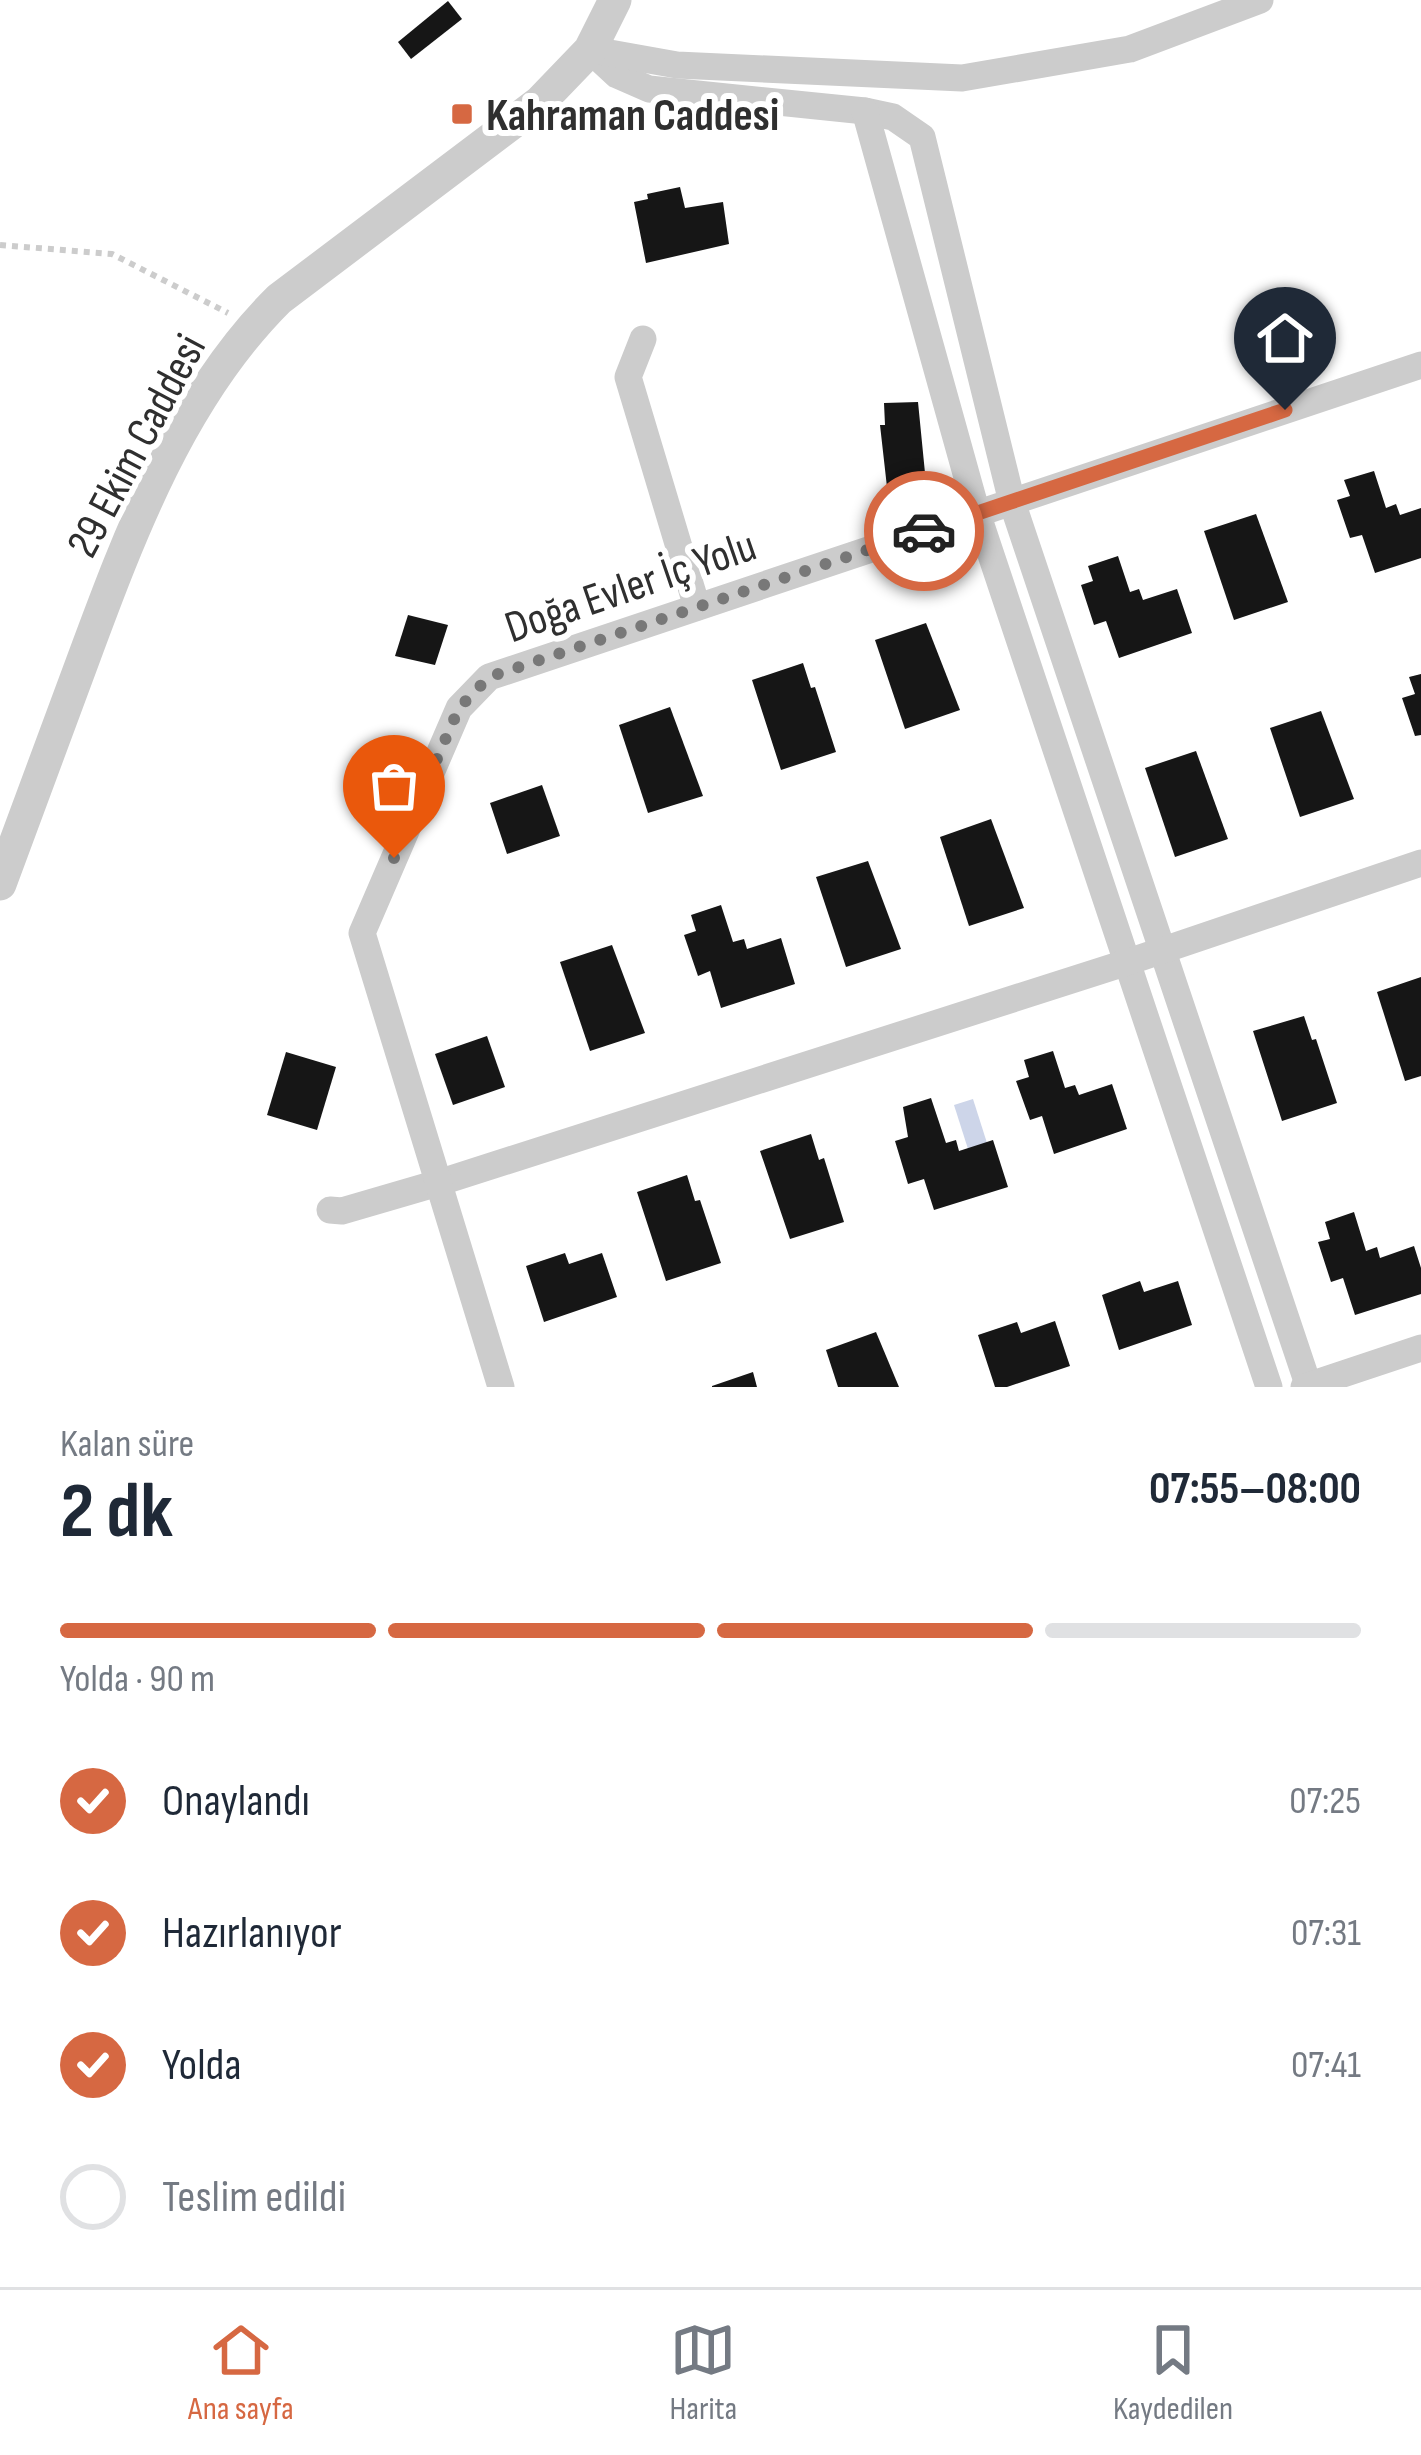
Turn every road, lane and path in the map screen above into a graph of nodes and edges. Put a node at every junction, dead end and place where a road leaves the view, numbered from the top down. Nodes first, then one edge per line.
1 (615, 0) edge
2 (1260, 0) edge
3 (590, 50) junction
4 (866, 111) junction
5 (0, 245) edge
6 (253, 326) junction
7 (643, 339) dead end
8 (1421, 365) edge
9 (1012, 502) junction
10 (977, 513) junction
11 (697, 607) junction
12 (1421, 863) edge
13 (0, 884) edge
14 (1163, 950) junction
15 (1125, 964) junction
16 (438, 1183) junction
17 (330, 1210) dead end
18 (1421, 1348) edge
19 (1307, 1386) edge
20 (500, 1387) edge
21 (1269, 1387) edge

1 - 3 street, 29 Ekim Caddesi
2 - 3 street
3 - 4 street
3 - 6 street, 29 Ekim Caddesi
4 - 9 street
4 - 10 street
5 - 6 path
6 - 13 street, 29 Ekim Caddesi
7 - 11 street
8 - 9 street, Doğa Evler İç Yolu
9 - 10 street, Doğa Evler İç Yolu
9 - 14 street
10 - 11 street, Doğa Evler İç Yolu
10 - 15 street
11 - 16 street, Doğa Evler İç Yolu
12 - 14 street
14 - 15 street
14 - 19 street
15 - 16 street
15 - 21 street
16 - 17 street
16 - 20 street, Doğa Evler İç Yolu
18 - 19 street

